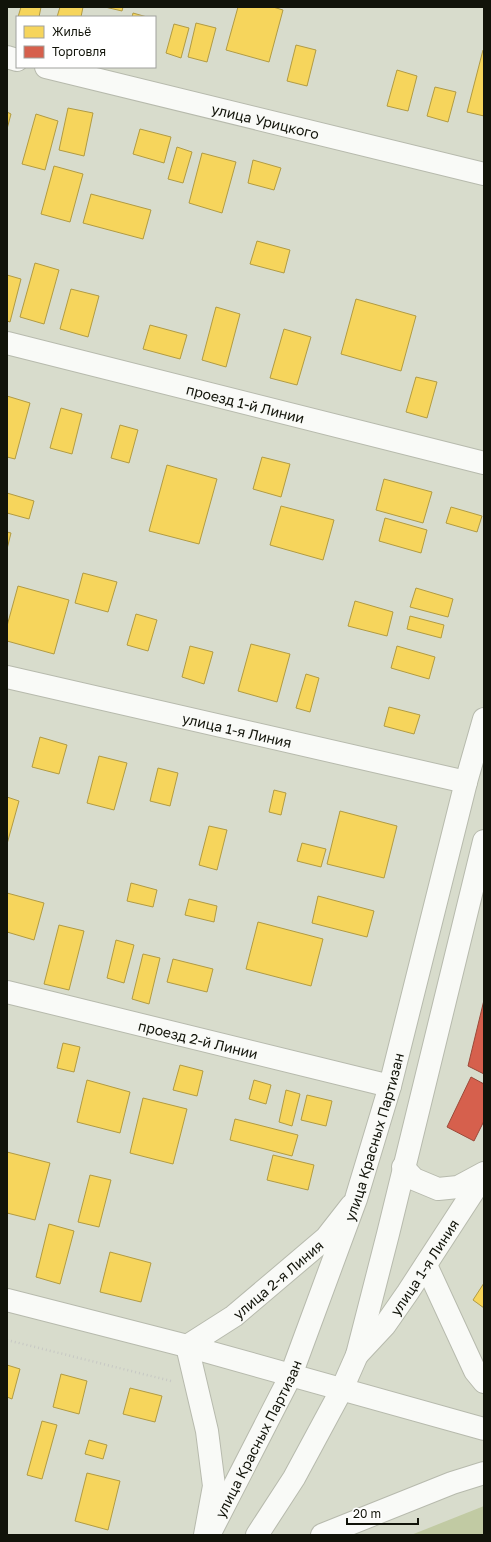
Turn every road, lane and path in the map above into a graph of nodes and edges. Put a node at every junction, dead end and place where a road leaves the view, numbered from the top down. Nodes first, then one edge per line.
1 (50, 68) edge
2 (484, 174) edge
3 (7, 343) edge
4 (484, 463) edge
5 (7, 676) edge
6 (484, 719) edge
7 (466, 782) junction
8 (484, 841) edge
9 (7, 992) edge
10 (390, 1086) junction
11 (404, 1167) junction
12 (484, 1174) edge
13 (356, 1199) junction
14 (426, 1265) junction
15 (7, 1300) edge
16 (7, 1340) edge
17 (187, 1346) junction
18 (356, 1355) junction
19 (291, 1375) junction
20 (175, 1382) dead end
21 (484, 1382) edge
22 (342, 1389) junction
23 (484, 1428) edge
24 (484, 1473) edge
25 (205, 1535) edge
26 (209, 1535) edge
27 (257, 1535) edge
28 (322, 1535) edge

1 - 2 main road, улица Урицкого
3 - 4 main road, проезд 1-й Линии
5 - 7 main road, улица 1-я Линия
6 - 7 main road, улица Красных Партизан
7 - 10 main road, улица Красных Партизан
8 - 11 main road
9 - 10 main road, проезд 2-й Линии
10 - 13 main road, улица Красных Партизан
11 - 12 main road, улица 1-я Линия
11 - 18 main road
12 - 14 main road, улица 1-я Линия
13 - 17 main road, улица 2-я Линия
13 - 19 main road, улица Красных Партизан
14 - 18 main road, улица 1-я Линия
14 - 21 main road
15 - 17 main road
16 - 20 path
17 - 19 main road
17 - 25 main road
18 - 22 main road
19 - 22 main road
19 - 26 main road, улица Красных Партизан
22 - 23 main road
22 - 27 main road
24 - 28 main road

